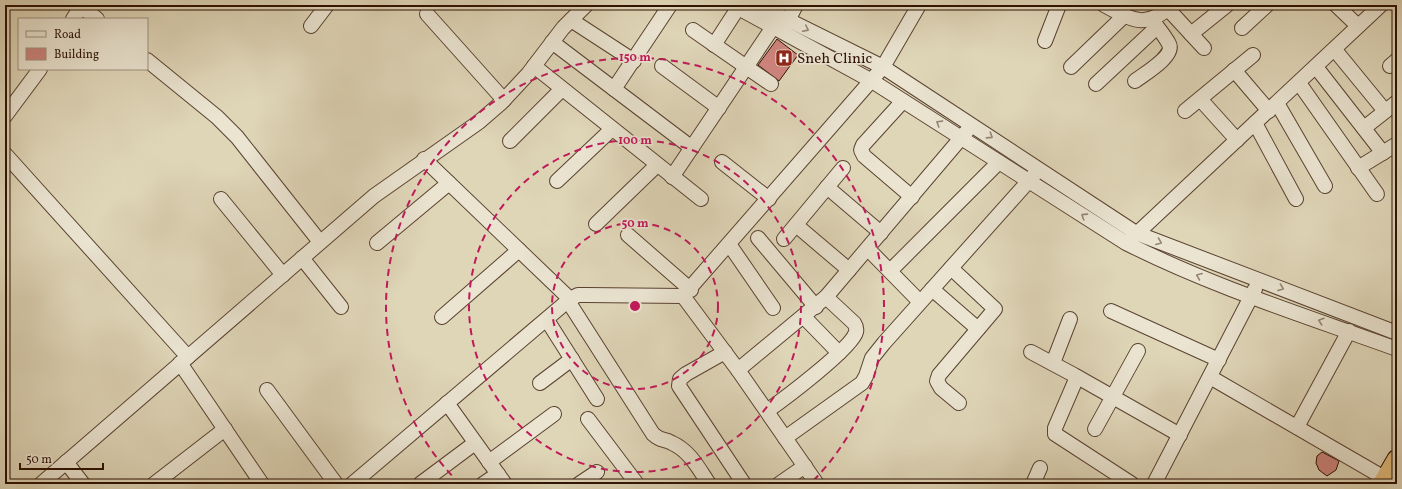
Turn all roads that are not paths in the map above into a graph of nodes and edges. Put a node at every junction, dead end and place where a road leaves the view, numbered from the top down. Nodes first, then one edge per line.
1 (327, 5) edge
2 (586, 5) edge
3 (670, 5) edge
4 (758, 5) edge
5 (796, 5) edge
6 (919, 5) edge
7 (1059, 5) edge
8 (1227, 5) edge
9 (1267, 5) edge
10 (1336, 5) edge
11 (1381, 5) edge
12 (81, 6) edge
13 (736, 6) edge
14 (1170, 7) edge
15 (1116, 9) edge
16 (427, 14) dead end
17 (74, 18) edge
18 (96, 18) edge
19 (571, 20) junction
20 (1155, 24) junction
21 (311, 26) dead end
22 (781, 26) junction
23 (1358, 26) junction
24 (1242, 28) dead end
25 (693, 30) dead end
26 (1191, 34) junction
27 (1045, 41) dead end
28 (552, 42) junction
29 (714, 45) junction
30 (1204, 48) dead end
31 (1335, 50) junction
32 (1253, 55) dead end
33 (148, 61) edge
34 (634, 61) junction
35 (534, 66) junction
36 (662, 66) dead end
37 (1316, 66) junction
38 (883, 67) junction
39 (1071, 67) dead end
40 (746, 68) junction
41 (39, 70) edge
42 (1234, 70) junction
43 (872, 80) junction
44 (1135, 81) dead end
45 (1299, 83) junction
46 (771, 84) dead end
47 (1096, 84) dead end
48 (562, 89) junction
49 (614, 89) junction
50 (1200, 99) junction
51 (504, 100) junction
52 (903, 100) junction
53 (1397, 102) edge
54 (1273, 107) junction
55 (719, 108) junction
56 (1185, 111) dead end
57 (1386, 111) junction
58 (5, 116) edge
59 (1255, 123) junction
60 (972, 124) junction
61 (1364, 128) junction
62 (612, 130) junction
63 (962, 138) junction
64 (1237, 140) junction
65 (510, 141) dead end
66 (1397, 144) edge
67 (692, 148) junction
68 (1384, 153) junction
69 (5, 154) edge
70 (424, 159) junction
71 (722, 162) dead end
72 (999, 162) junction
73 (657, 165) junction
74 (843, 168) dead end
75 (1358, 168) junction
76 (1040, 169) junction
77 (672, 177) junction
78 (557, 181) dead end
79 (1029, 181) junction
80 (449, 183) junction
81 (1326, 186) dead end
82 (827, 187) junction
83 (1377, 194) dead end
84 (912, 197) junction
85 (769, 198) junction
86 (221, 199) dead end
87 (700, 199) dead end
88 (1296, 200) dead end
89 (596, 224) dead end
90 (796, 225) junction
91 (1136, 233) junction
92 (881, 234) junction
93 (628, 235) dead end
94 (758, 238) dead end
95 (784, 239) dead end
96 (320, 242) junction
97 (378, 243) dead end
98 (1126, 243) junction
99 (729, 244) junction
100 (868, 248) junction
101 (519, 250) junction
102 (302, 258) junction
103 (951, 268) junction
104 (849, 270) junction
105 (890, 271) junction
106 (283, 275) junction
107 (1259, 280) junction
108 (932, 289) junction
109 (687, 293) junction
110 (1251, 297) junction
111 (569, 300) junction
112 (821, 302) junction
113 (920, 302) junction
114 (341, 307) dead end
115 (773, 308) dead end
116 (1111, 311) dead end
117 (442, 317) dead end
118 (804, 317) junction
119 (1070, 318) dead end
120 (547, 320) junction
121 (978, 329) junction
122 (1348, 331) junction
123 (1397, 333) edge
124 (1397, 349) edge
125 (1138, 351) dead end
126 (725, 352) junction
127 (1031, 352) dead end
128 (839, 353) junction
129 (572, 359) junction
130 (184, 360) junction
131 (1219, 360) junction
132 (1052, 363) junction
133 (738, 370) junction
134 (1078, 377) junction
135 (1210, 377) junction
136 (540, 383) dead end
137 (267, 390) dead end
138 (1113, 397) junction
139 (597, 399) dead end
140 (959, 403) dead end
141 (447, 404) junction
142 (767, 411) junction
143 (554, 414) dead end
144 (588, 419) dead end
145 (1297, 427) junction
146 (225, 429) junction
147 (1095, 429) dead end
148 (1180, 435) junction
149 (785, 438) junction
150 (475, 443) junction
151 (1397, 460) edge
152 (66, 462) junction
153 (489, 462) junction
154 (805, 466) junction
155 (1040, 468) dead end
156 (597, 472) dead end
157 (501, 479) edge
158 (1388, 482) edge
159 (41, 484) edge
160 (83, 484) edge
161 (154, 484) edge
162 (262, 484) edge
163 (336, 484) edge
164 (352, 484) edge
165 (420, 484) edge
166 (483, 484) edge
167 (579, 484) edge
168 (637, 484) edge
169 (709, 484) edge
170 (744, 484) edge
171 (780, 484) edge
172 (817, 484) edge
173 (1033, 484) edge
174 (1132, 484) edge
175 (1154, 484) edge

1 - 21 street
2 - 19 street
3 - 34 street
4 - 22 street
5 - 22 street
6 - 38 street
7 - 27 street
8 - 26 street
9 - 24 street
10 - 23 street
11 - 23 street
12 - 17 street
12 - 18 street
13 - 22 street
13 - 29 street
14 - 20 street
14 - 26 street
15 - 20 street
15 - 39 street
16 - 51 street
19 - 28 street
19 - 34 street
20 - 44 street
20 - 47 street
22 -> 38 street
22 - 40 street
22 - 43 street
23 - 31 street
25 - 29 street
26 - 30 street
28 - 35 street
28 - 49 street
29 - 40 street
31 - 37 street
31 - 57 street
32 - 42 street
33 - 96 street
34 - 49 street
35 - 48 street
35 - 51 street
36 - 55 street
37 - 45 street
37 - 61 street
38 - 43 street
38 - 60 street
40 - 46 street
40 - 55 street
41 - 58 street
42 - 50 street
42 - 54 street
43 - 52 street
43 - 85 street
45 - 54 street
45 - 75 street
48 - 62 street
48 - 65 street
49 - 67 street
50 - 56 street
50 - 64 street
51 - 70 street
63 -> 52 street
52 - 84 street
53 - 57 street
54 - 59 street
54 - 81 street
55 - 67 street
57 - 61 street
59 - 64 street
59 - 88 street
60 - 63 street
60 -> 76 street
61 - 68 street
62 - 73 street
62 - 78 street
63 - 72 street
63 - 84 street
64 - 91 street
66 - 68 street
67 - 77 street
68 - 75 street
69 - 130 street
70 - 80 street
70 - 96 street
71 - 85 street
72 - 79 street
72 - 105 street
73 - 77 street
73 - 89 street
74 - 82 street
75 - 83 street
76 - 79 street
76 - 91 street
77 - 87 street
98 -> 79 street
79 - 103 street
80 - 97 street
80 - 101 street
82 - 90 street
82 - 92 street
84 - 92 street
85 - 99 street
86 - 106 street
90 - 95 street
90 - 104 street
91 - 98 street
91 -> 107 street
92 - 100 street
93 - 109 street
94 - 112 street
96 - 102 street
110 -> 98 street
99 - 109 street
99 - 115 street
100 - 104 street
100 - 105 street
101 - 111 street
101 - 117 street
102 - 106 street
102 - 114 street
103 - 108 street
103 - 121 street
104 - 112 street
105 - 113 street
106 - 130 street
107 - 110 street
107 -> 123 street
108 - 113 street
108 - 121 street
109 - 111 street
109 - 126 street
122 -> 110 street
110 - 131 street
111 - 120 street
111 - 169 street
112 - 118 street
112 - 128 street
113 - 149 street
116 - 131 street
118 - 128 street
118 - 133 street
119 - 132 street
120 - 129 street
120 - 141 street
121 - 140 street
122 - 124 street
122 - 145 street
125 - 138 street
126 - 133 street
126 - 170 street
127 - 132 street
128 - 142 street
129 - 136 street
129 - 139 street
130 - 146 street
130 - 152 street
131 - 135 street
132 - 134 street
133 - 142 street
134 - 138 street
134 - 174 street
135 - 145 street
135 - 148 street
137 - 163 street
138 - 147 street
138 - 148 street
141 - 150 street
141 - 164 street
142 - 149 street
143 - 153 street
144 - 168 street
145 - 158 street
146 - 161 street
146 - 162 street
148 - 175 street
149 - 154 street
150 - 153 street
150 - 165 street
151 - 158 highway
152 - 159 street
152 - 160 street
153 - 157 street
154 - 171 street
154 - 172 street
155 - 173 street
156 - 167 street
157 - 166 street

